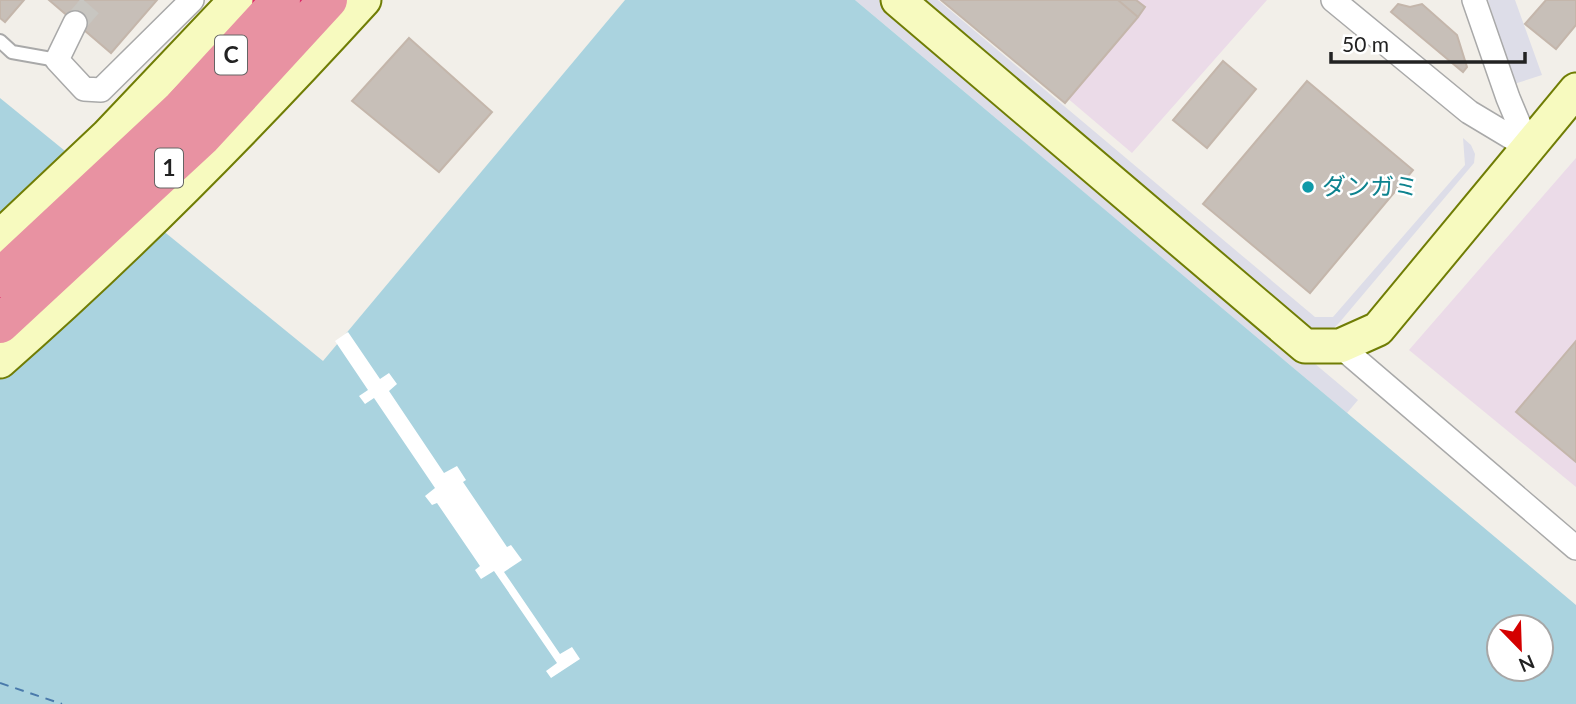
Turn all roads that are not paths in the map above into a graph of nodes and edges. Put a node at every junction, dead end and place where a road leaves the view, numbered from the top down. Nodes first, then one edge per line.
1 (192, 0) edge
2 (281, 0) edge
3 (328, 0) edge
4 (364, 0) edge
5 (898, 0) edge
6 (1334, 0) edge
7 (1474, 0) edge
8 (234, 3) edge
9 (75, 23) tunnel mouth
10 (0, 41) edge
11 (57, 60) junction
12 (1576, 90) edge
13 (180, 110) joint
14 (1529, 148) junction
15 (0, 237) edge
16 (0, 278) edge
17 (0, 324) edge
18 (1340, 346) junction
19 (0, 361) edge
20 (1576, 548) edge

1 - 11 street
2 - 13 highway, C
3 - 17 highway, 1
4 - 19 street
5 - 18 street
6 - 14 street
7 - 14 street
8 - 15 street
9 - 11 street
10 - 11 lane
12 - 14 street
13 - 16 highway, 1
14 - 18 street
18 - 20 street

